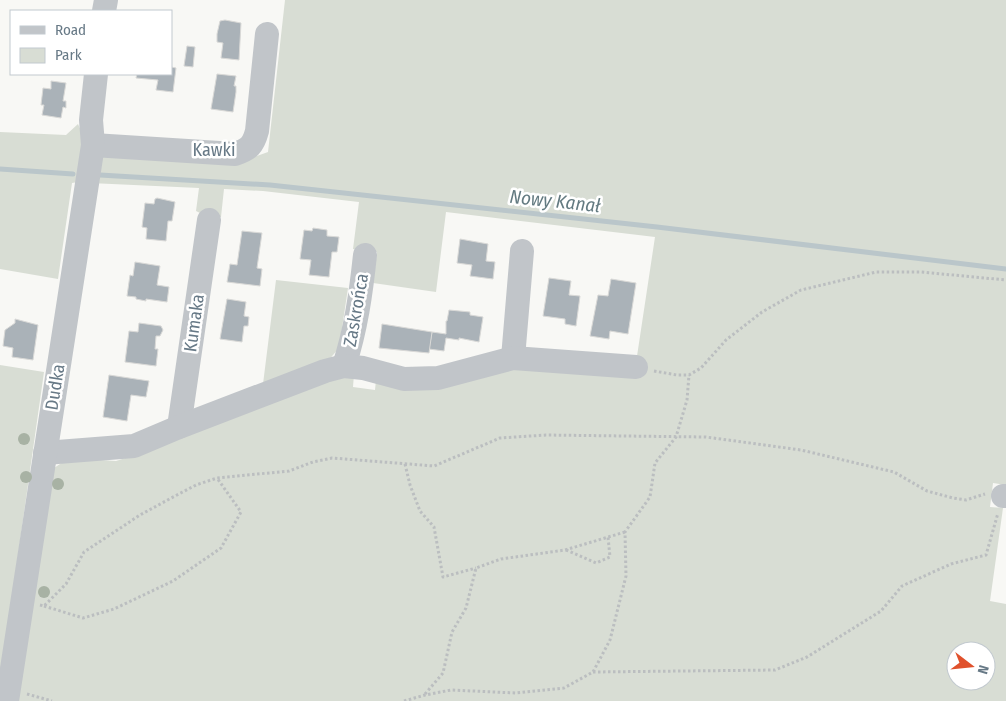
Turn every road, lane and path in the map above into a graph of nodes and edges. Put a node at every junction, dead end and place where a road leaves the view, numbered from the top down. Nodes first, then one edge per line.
1 (267, 34) dead end
2 (96, 75) edge
3 (92, 144) junction
4 (208, 220) dead end
5 (522, 251) dead end
6 (365, 255) dead end
7 (1006, 280) edge
8 (513, 358) junction
9 (344, 366) junction
10 (636, 367) joint
11 (689, 375) junction
12 (179, 426) junction
13 (676, 437) junction
14 (45, 453) junction
15 (405, 464) junction
16 (217, 478) junction
17 (1005, 496) edge
18 (625, 532) junction
19 (608, 537) junction
20 (565, 550) junction
21 (476, 568) junction
22 (33, 604) junction
23 (593, 672) junction
24 (425, 694) junction
25 (8, 695) edge
26 (52, 701) edge
27 (404, 701) edge

1 - 3 street, Kawki
2 - 3 street, Dudka
3 - 14 street, Dudka
4 - 12 street, Kumaka
5 - 8 street
6 - 9 street, Zaskrońca
7 - 11 path
8 - 9 street
8 - 10 street
9 - 12 street
10 - 11 path
11 - 13 path
12 - 14 street
13 - 15 path
13 - 17 path
13 - 18 path
14 - 22 street, Dudka
15 - 16 path
15 - 21 path
16 - 22 path
16 - 22 path
17 - 23 path
18 - 19 path
18 - 23 path
19 - 20 path
19 - 20 path
20 - 21 path
21 - 24 path
22 - 25 street, Dudka
23 - 24 path
24 - 27 path
25 - 26 path

